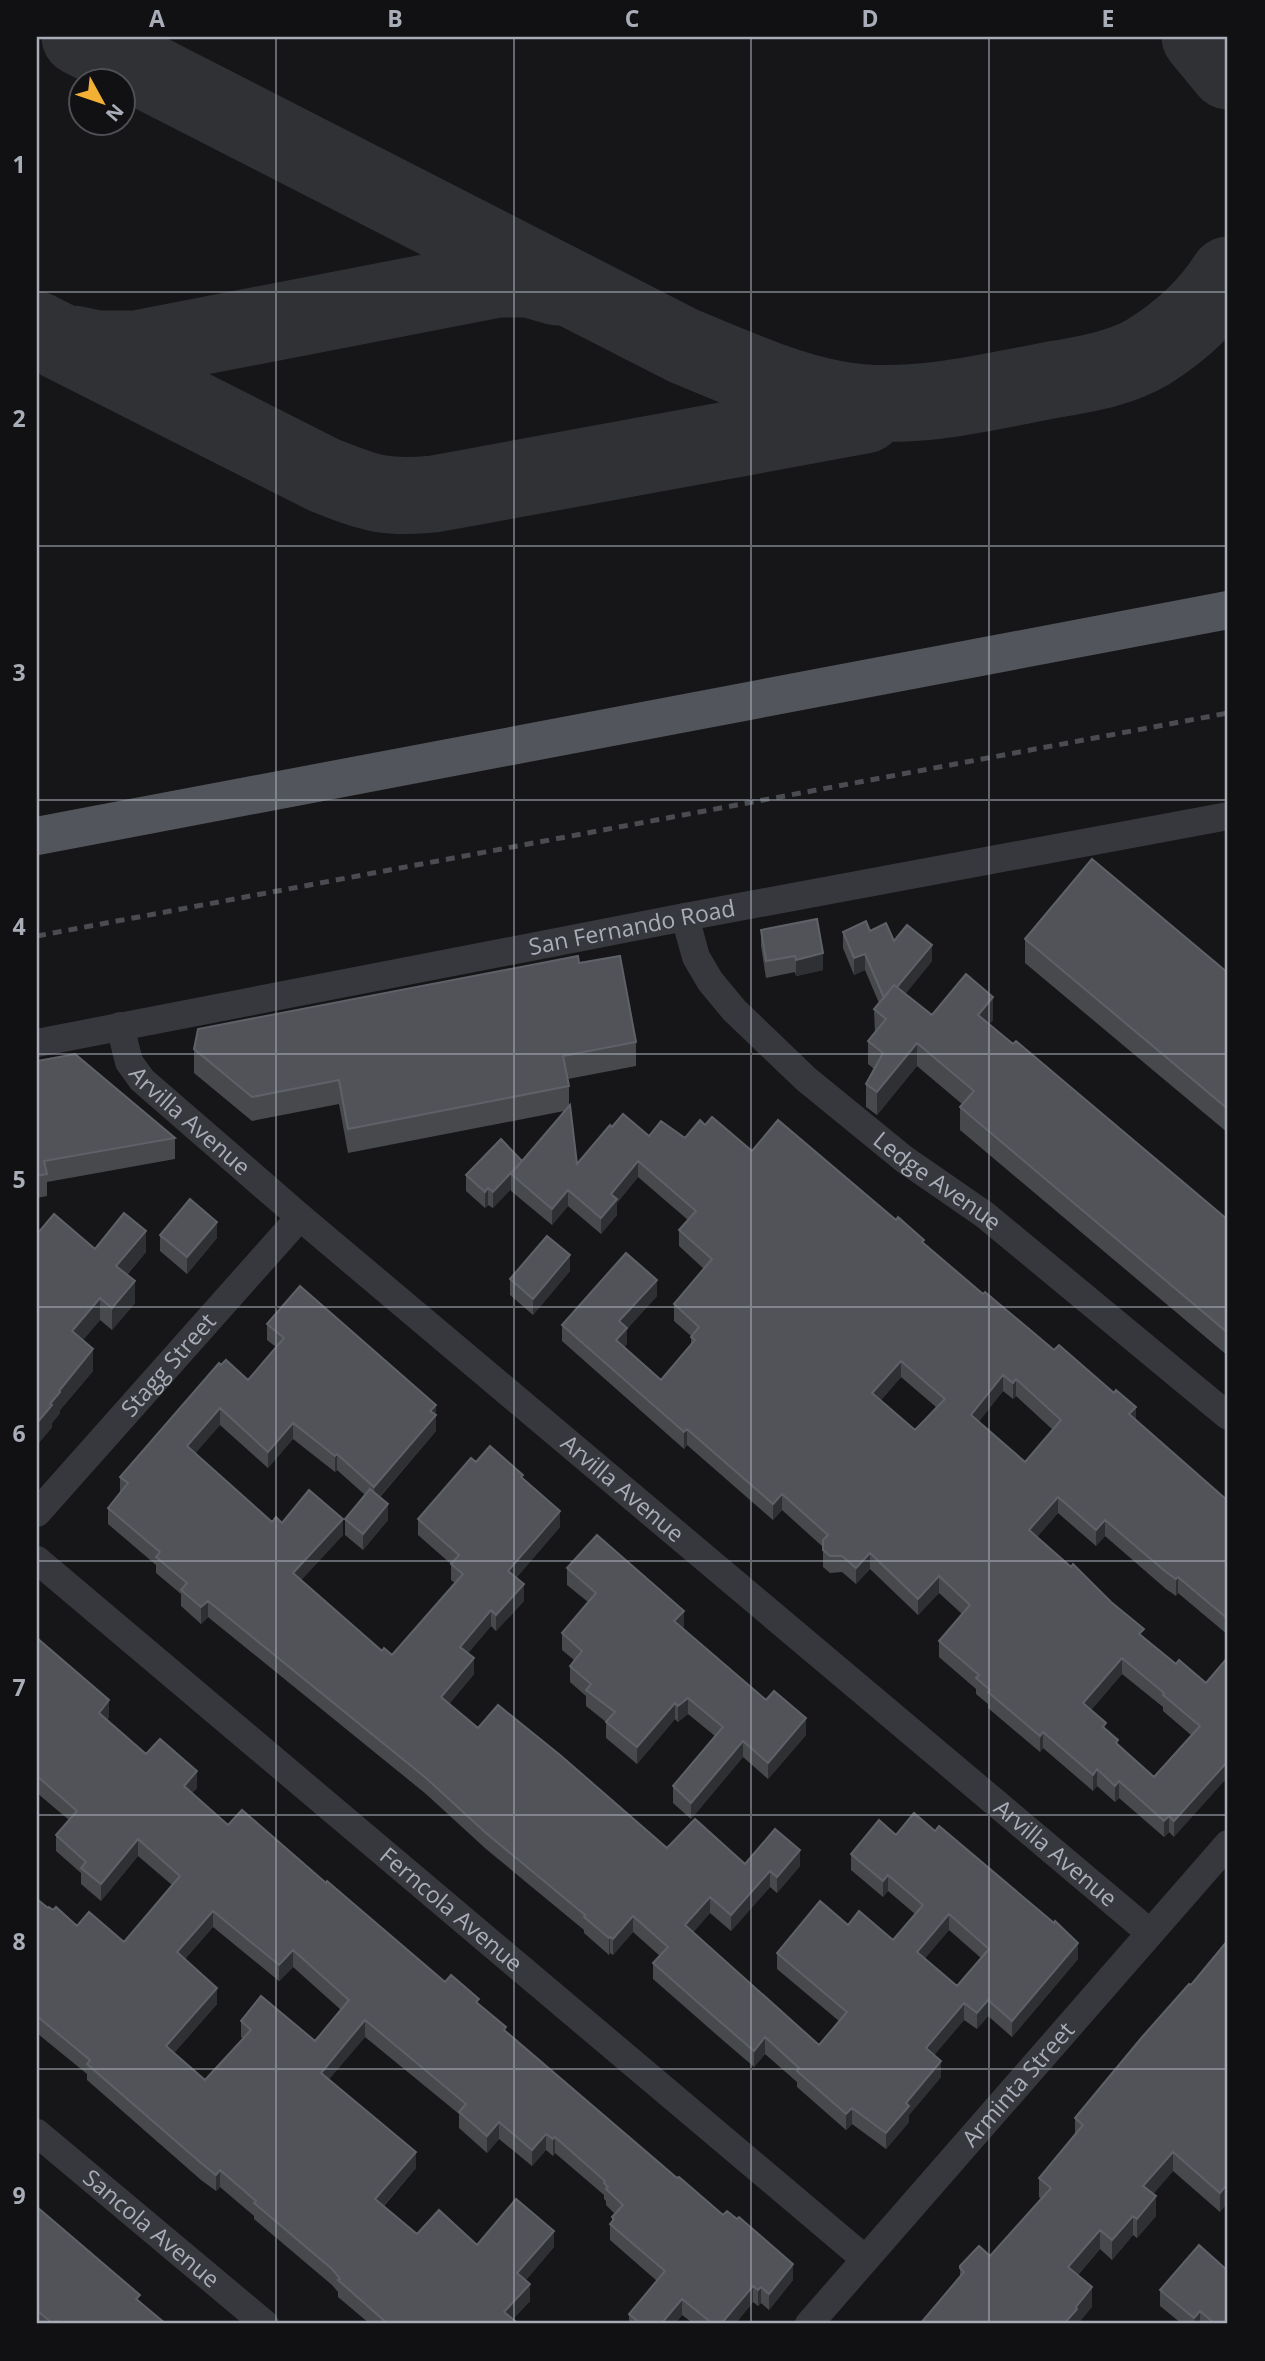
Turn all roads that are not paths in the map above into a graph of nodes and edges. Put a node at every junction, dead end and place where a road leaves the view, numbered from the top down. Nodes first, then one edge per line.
1 (1228, 610) edge
2 (1228, 816) edge
3 (37, 836) edge
4 (685, 917) junction
5 (120, 1027) junction
6 (37, 1043) edge
7 (300, 1217) junction
8 (1228, 1416) edge
9 (37, 1513) edge
10 (37, 1560) edge
11 (1228, 1844) edge
12 (1150, 1932) junction
13 (37, 2133) edge
14 (865, 2259) junction
15 (265, 2324) edge
16 (809, 2324) edge

1 - 3 main road
2 - 4 street, San Fernando Road
4 - 5 street, San Fernando Road
4 - 8 street, Ledge Avenue
5 - 6 street, San Fernando Road
5 - 7 street, Arvilla Avenue
7 - 9 street, Stagg Street
7 - 12 street, Arvilla Avenue
10 - 14 street, Ferncola Avenue
11 - 12 street, Arminta Street
12 - 14 street, Arminta Street
13 - 15 street, Sancola Avenue
14 - 16 street, Arminta Street

